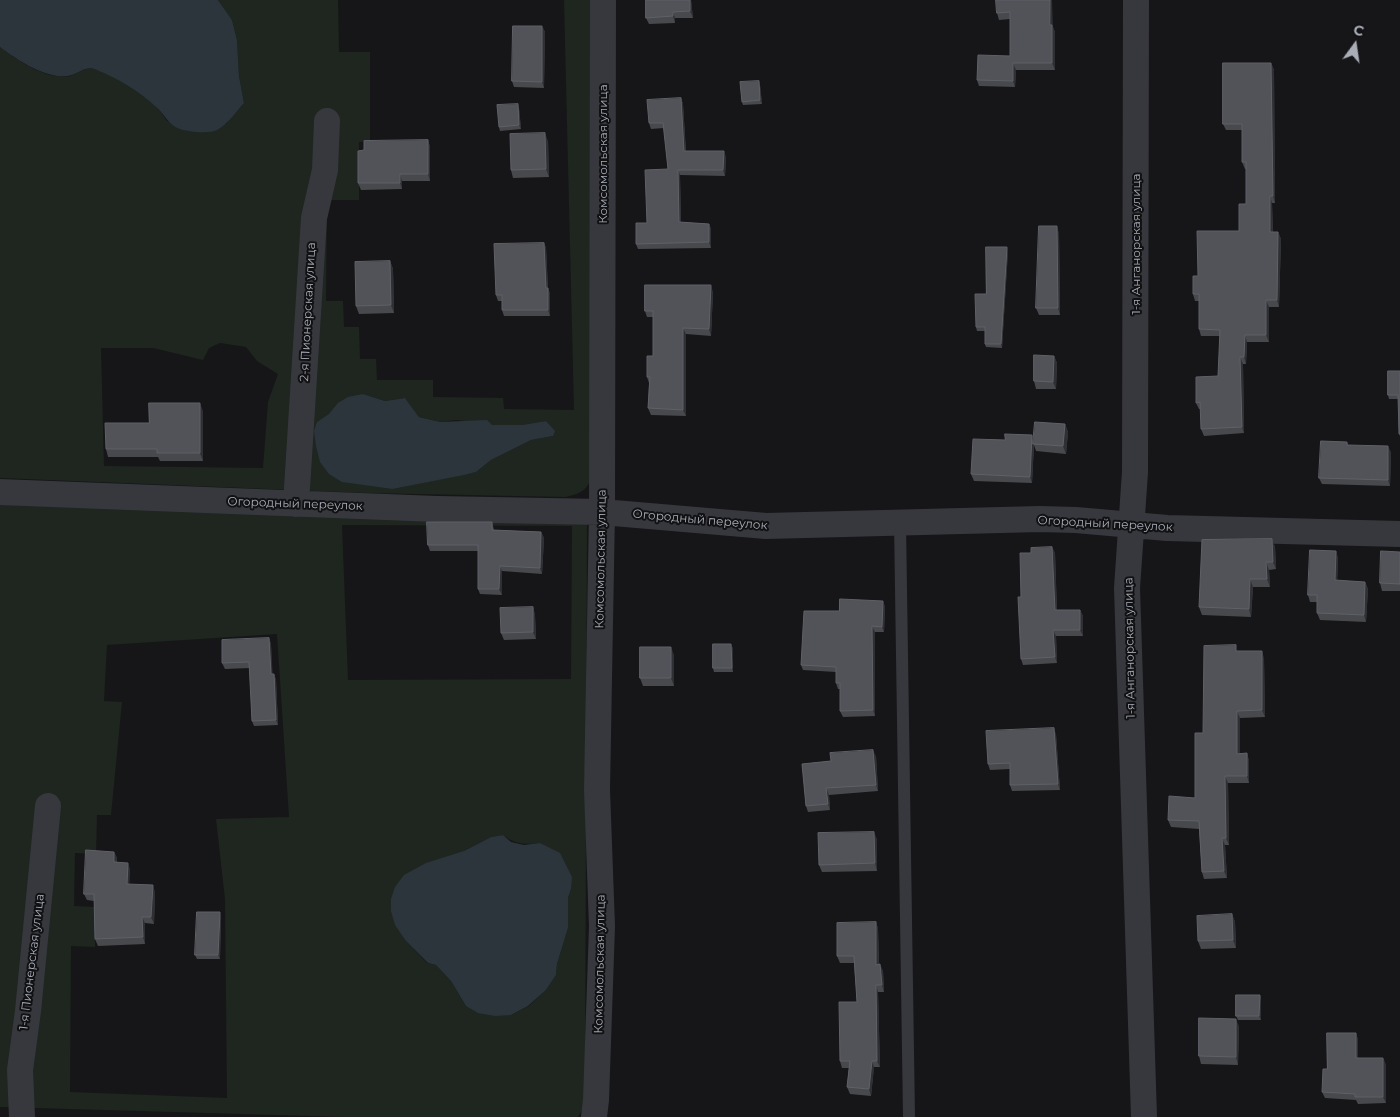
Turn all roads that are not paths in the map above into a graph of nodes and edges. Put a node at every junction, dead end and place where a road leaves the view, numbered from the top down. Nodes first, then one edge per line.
1 (603, 0) edge
2 (1136, 0) edge
3 (327, 122) dead end
4 (0, 492) edge
5 (296, 504) junction
6 (602, 512) junction
7 (900, 523) junction
8 (1132, 525) junction
9 (1400, 534) edge
10 (48, 806) dead end
11 (22, 1117) edge
12 (594, 1117) edge
13 (909, 1117) edge
14 (1144, 1117) edge

1 - 6 street, Комсомольская улица
2 - 8 street, 1-я Анганорская улица
3 - 5 street, 2-я Пионерская улица
4 - 5 street, Огородный переулок
5 - 6 street, Огородный переулок
6 - 7 street, Огородный переулок
6 - 12 street, Комсомольская улица
7 - 8 street, Огородный переулок
7 - 13 lane
8 - 9 street, Огородный переулок
8 - 14 street, 1-я Анганорская улица
10 - 11 street, 1-я Пионерская улица

